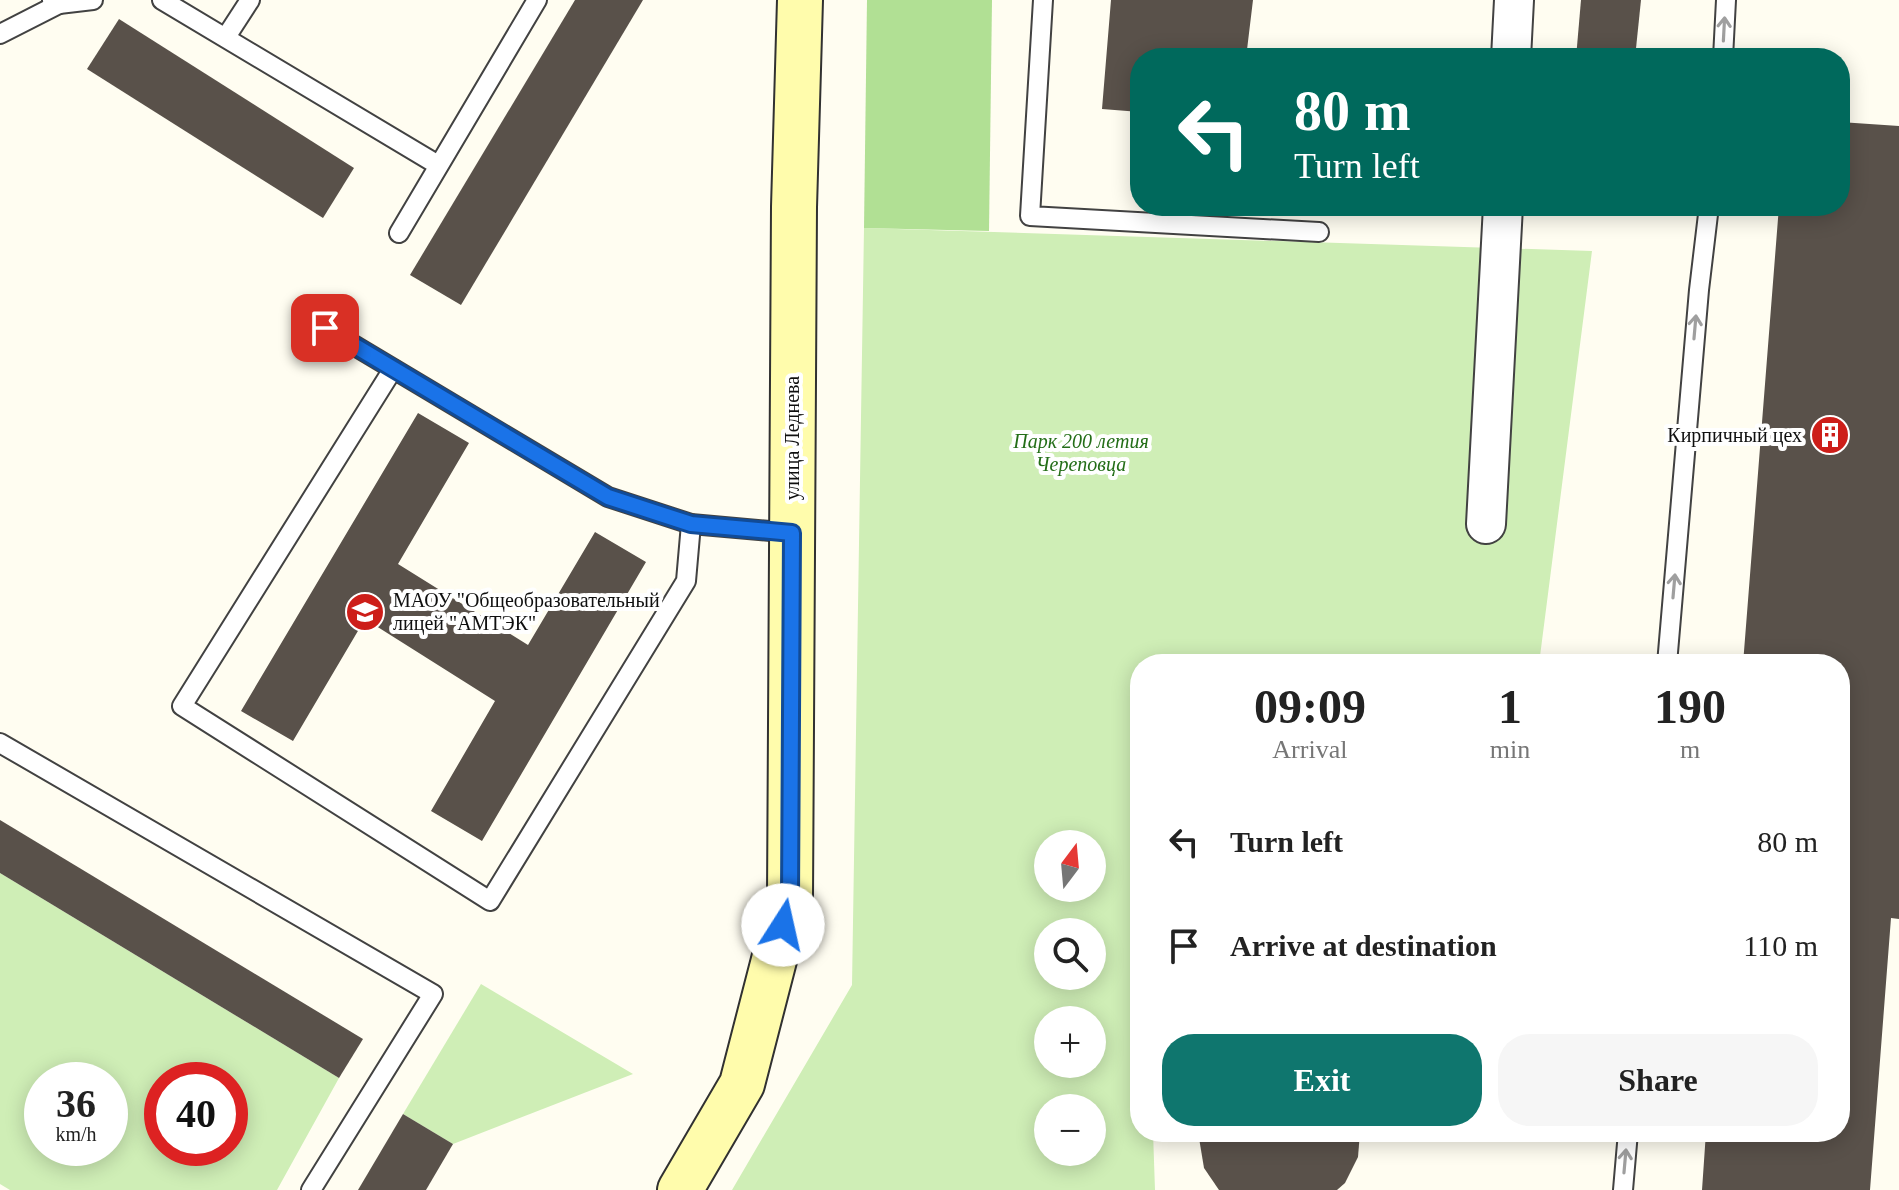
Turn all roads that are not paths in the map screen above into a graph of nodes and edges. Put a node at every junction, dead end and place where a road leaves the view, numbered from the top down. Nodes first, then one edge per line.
1 (93, 0) edge
2 (162, 0) edge
3 (250, 0) edge
4 (537, 0) edge
5 (800, 0) edge
6 (1043, 0) edge
7 (1514, 0) edge
8 (1726, 0) edge
9 (56, 2) edge
10 (0, 34) edge
11 (226, 37) junction
12 (1512, 48) edge
13 (1724, 48) edge
14 (438, 165) junction
15 (1502, 216) edge
16 (1708, 216) edge
17 (1319, 232) dead end
18 (399, 233) dead end
19 (325, 328) dead end
20 (393, 369) junction
21 (691, 524) junction
22 (1486, 524) dead end
23 (792, 533) junction
24 (1668, 654) edge
25 (0, 743) edge
26 (1627, 1142) edge
27 (311, 1190) edge
28 (680, 1190) edge
29 (1623, 1190) edge

1 - 9 lane
2 - 11 lane
3 - 11 lane
4 - 14 lane
5 - 23 street, улица Леднева
6 - 17 lane
7 - 12 street
13 -> 8 lane
9 - 10 lane
11 - 14 lane
14 - 18 lane
15 - 22 street
24 -> 16 lane
19 - 20 lane
20 - 21 lane
20 - 21 lane
21 - 23 lane
23 - 28 street, улица Леднева
25 - 27 lane
29 -> 26 lane

